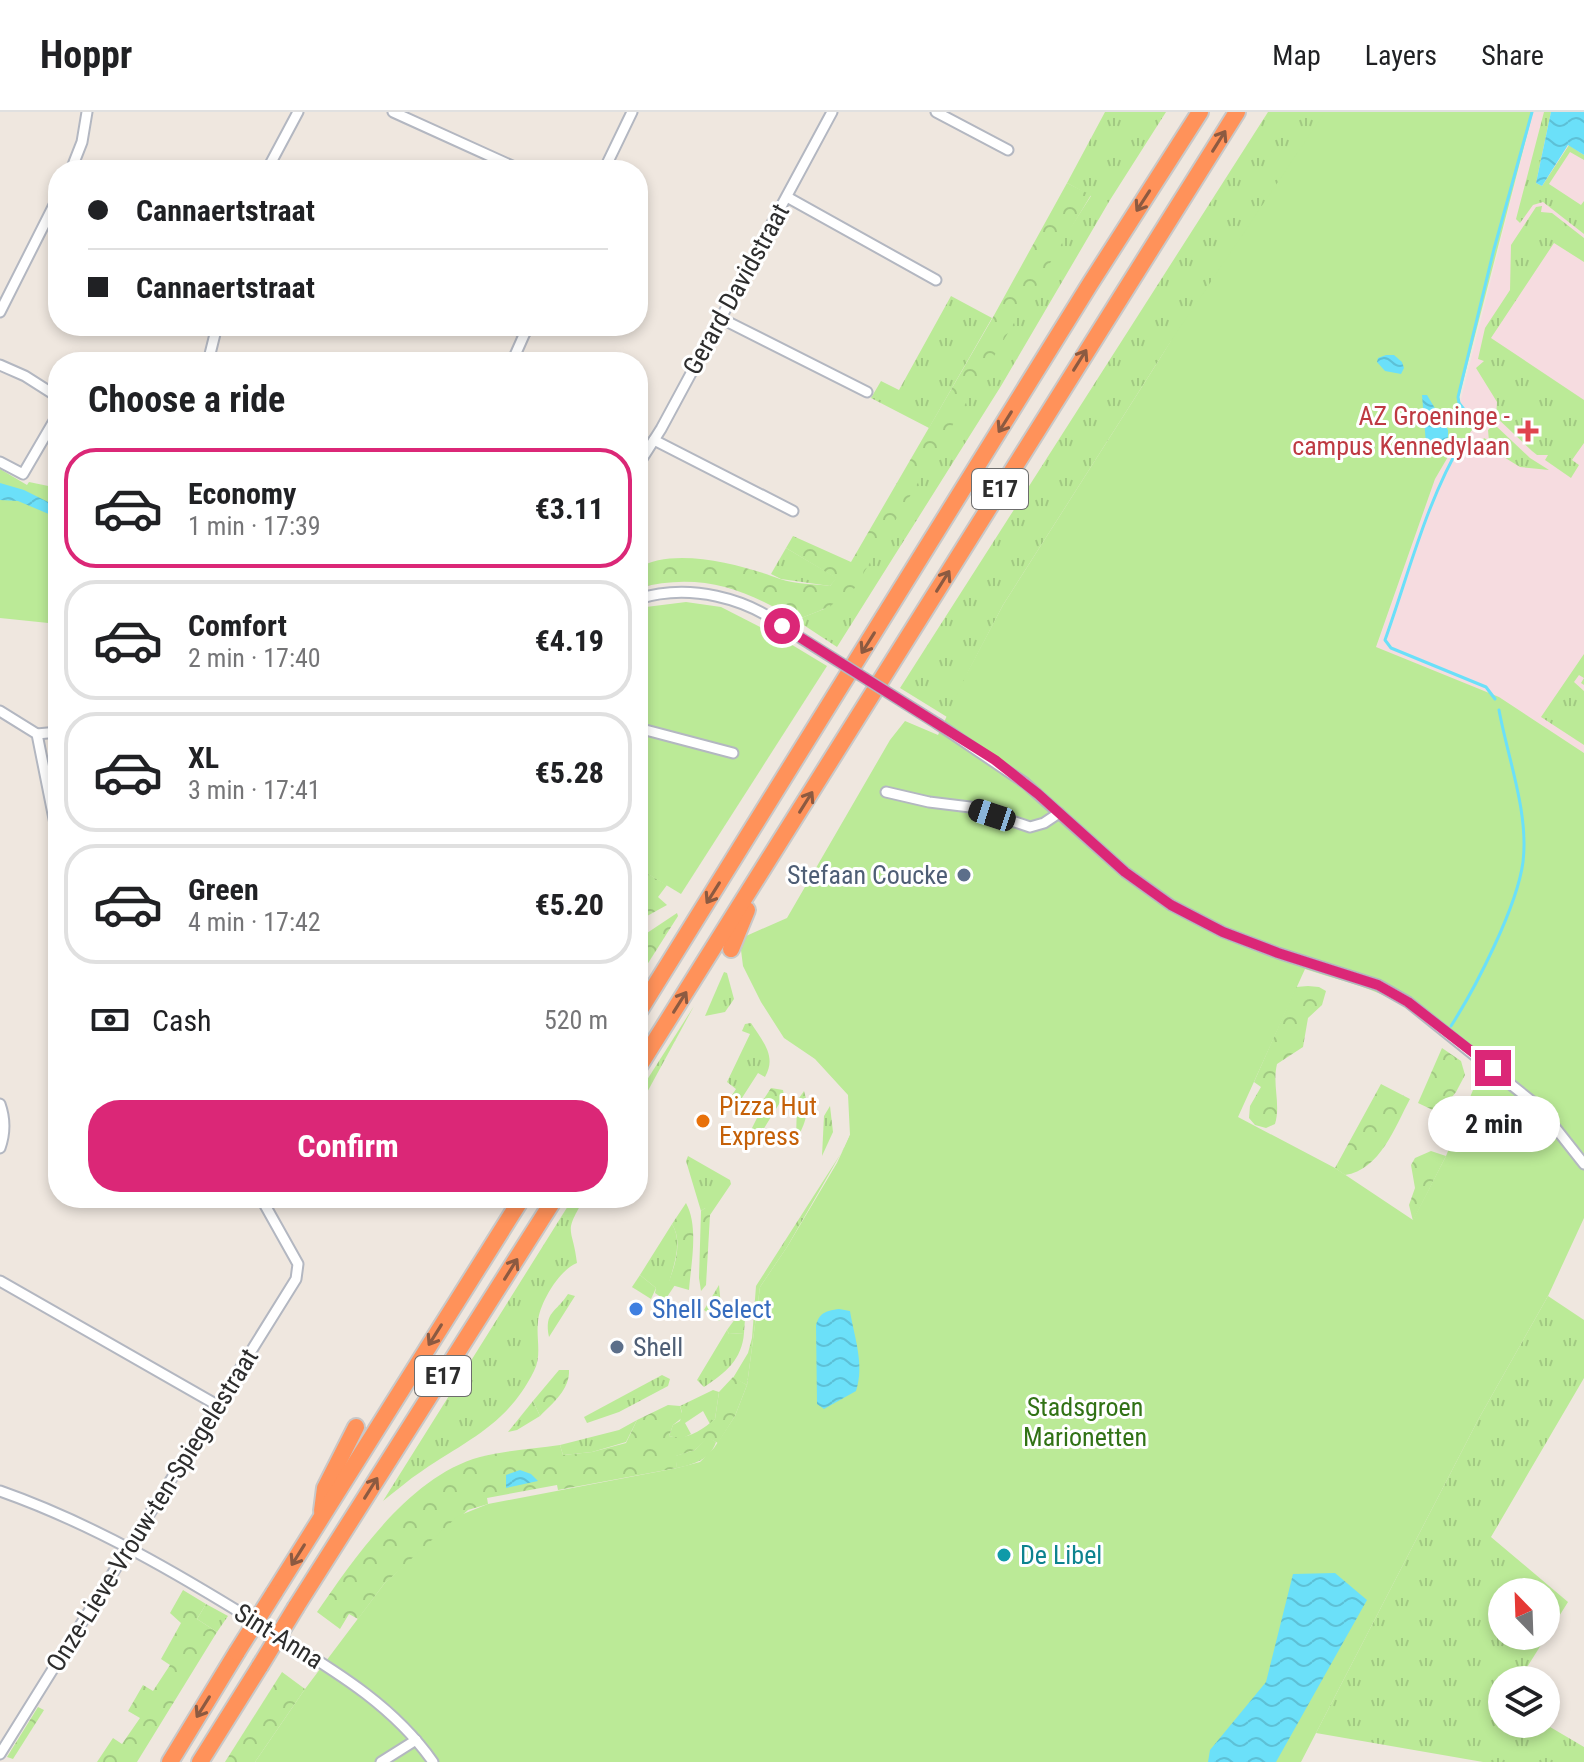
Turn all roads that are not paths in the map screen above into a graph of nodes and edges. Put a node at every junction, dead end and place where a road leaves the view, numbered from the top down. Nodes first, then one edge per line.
1 (87, 112) edge
2 (298, 112) edge
3 (393, 112) edge
4 (632, 112) edge
5 (832, 112) edge
6 (936, 112) edge
7 (1200, 112) edge
8 (1237, 112) edge
9 (1008, 150) dead end
10 (75, 160) edge
11 (272, 160) edge
12 (499, 160) edge
13 (609, 160) edge
14 (787, 197) junction
15 (48, 217) edge
16 (936, 280) dead end
17 (0, 312) edge
18 (720, 318) junction
19 (0, 365) edge
20 (48, 391) edge
21 (867, 392) dead end
22 (48, 431) edge
23 (654, 440) junction
24 (648, 449) edge
25 (0, 462) edge
26 (793, 511) dead end
27 (648, 597) edge
28 (0, 711) edge
29 (648, 731) edge
30 (48, 733) edge
31 (37, 734) junction
32 (733, 753) dead end
33 (784, 780) junction
34 (48, 789) edge
35 (886, 792) dead end
36 (1059, 813) junction
37 (726, 851) dead end
38 (764, 868) junction
39 (731, 949) dead end
40 (648, 997) edge
41 (648, 1052) edge
42 (0, 1104) edge
43 (0, 1148) edge
44 (1584, 1164) edge
45 (267, 1208) edge
46 (516, 1208) edge
47 (549, 1208) edge
48 (0, 1281) edge
49 (217, 1405) junction
50 (356, 1427) dead end
51 (0, 1491) edge
52 (322, 1516) junction
53 (354, 1543) dead end
54 (129, 1549) junction
55 (330, 1554) junction
56 (416, 1740) junction
57 (0, 1754) edge
58 (170, 1762) edge
59 (200, 1762) edge
60 (381, 1762) edge
61 (433, 1762) edge

1 - 10 street
2 - 11 street
3 - 12 street
4 - 13 street
5 - 14 street, Gerard Davidstraat
6 - 9 street
7 -> 33 highway, E17
38 -> 8 highway, E17
14 - 16 street
14 - 18 street, Gerard Davidstraat
15 - 17 street
18 - 21 street
18 - 23 street, Gerard Davidstraat
19 - 20 street
22 - 25 street
23 - 24 street, Gerard Davidstraat
23 - 26 street
27 - 36 street, bridge
28 - 31 street
29 - 32 street
30 - 31 street
31 - 34 street
33 - 37 highway
33 -> 40 highway, E17
35 - 36 street
36 - 44 street
38 - 39 highway
41 -> 38 highway, E17
42 - 43 street
45 - 49 street, Onze-Lieve-Vrouw-ten-Spiegelestraat
46 -> 52 highway, E17
55 -> 47 highway, E17
48 - 49 street
49 - 54 street, Onze-Lieve-Vrouw-ten-Spiegelestraat
50 - 52 highway
51 - 54 street, Sint-Anna
52 -> 58 highway, E17, bridge
53 - 55 highway
54 - 56 street, Sint-Anna
54 - 57 street, Onze-Lieve-Vrouw-ten-Spiegelestraat
55 - 59 highway, E17, bridge
56 - 60 street
56 - 61 street, Sint-Anna

